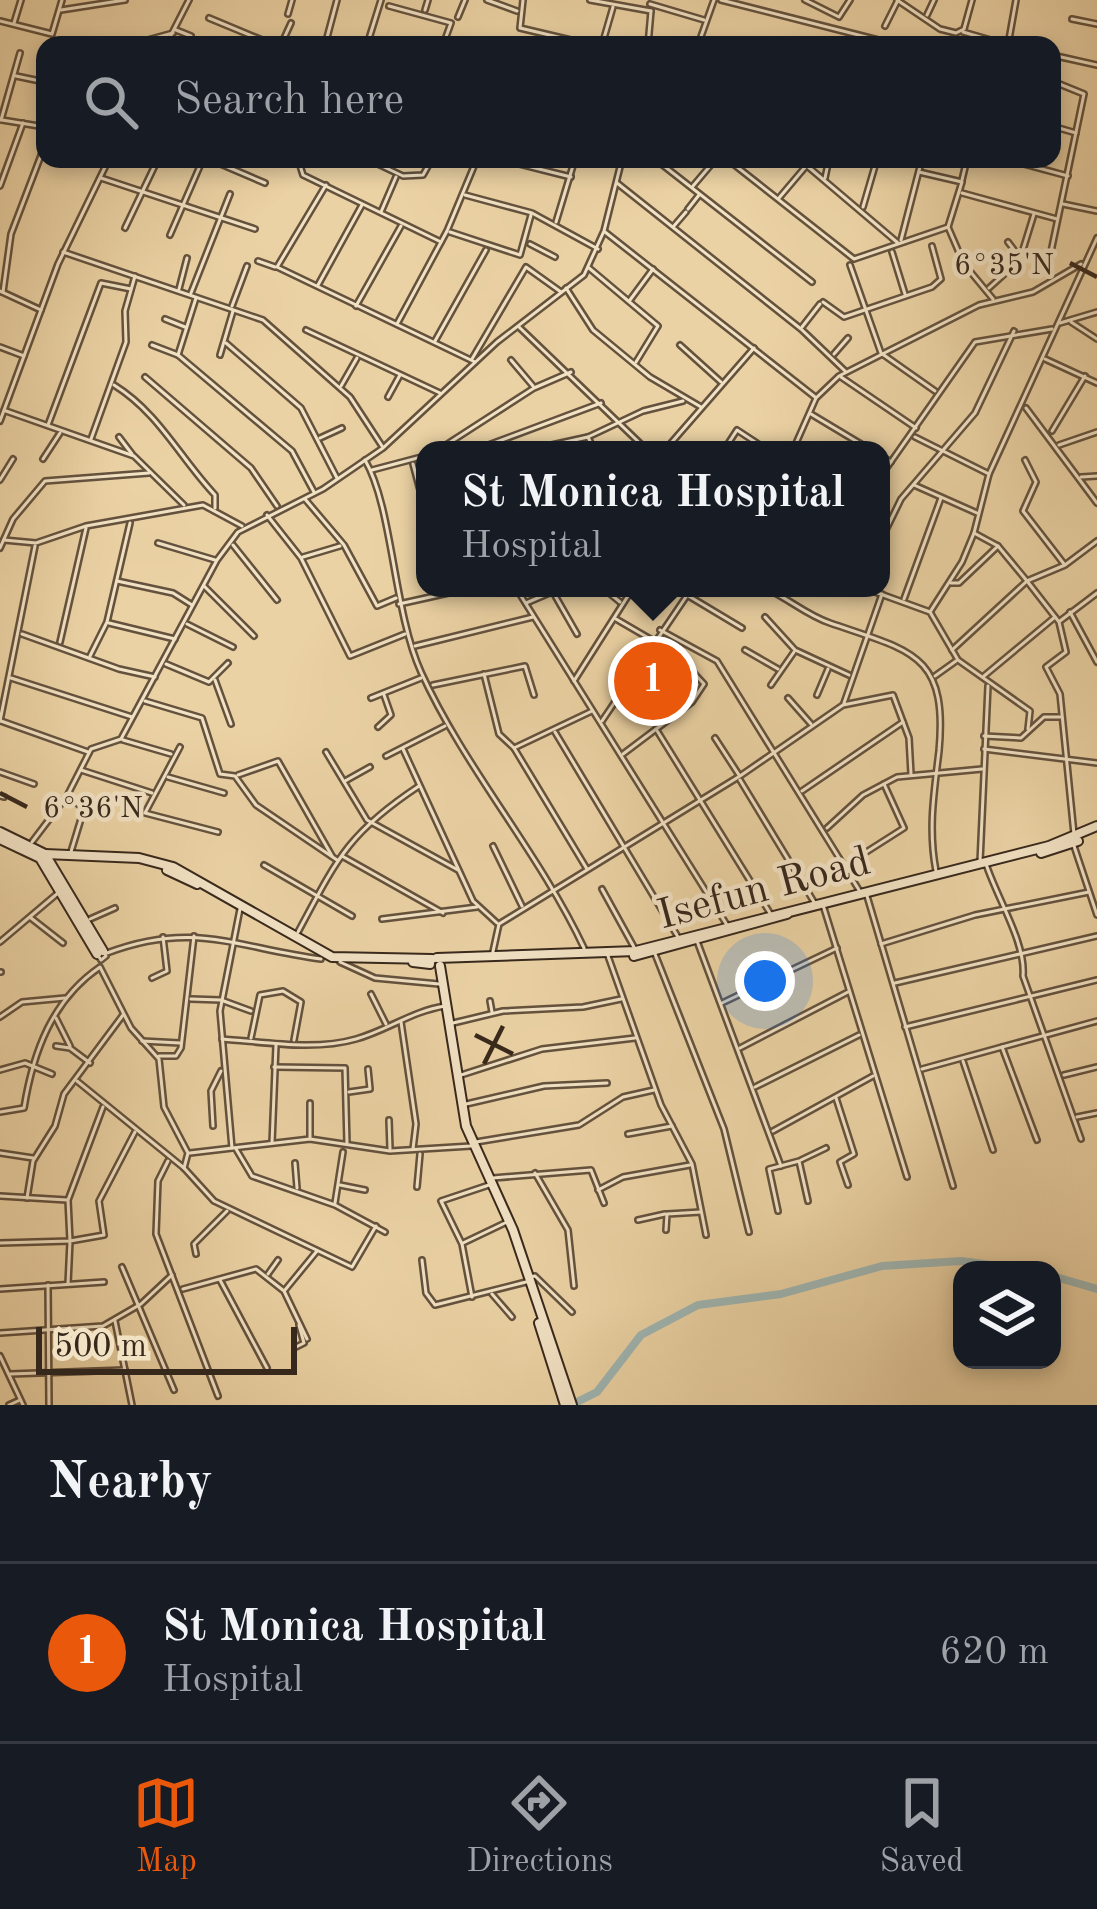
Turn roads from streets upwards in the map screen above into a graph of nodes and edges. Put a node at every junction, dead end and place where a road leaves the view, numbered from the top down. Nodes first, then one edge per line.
1 (21, 0) edge
2 (62, 0) edge
3 (119, 0) edge
4 (189, 0) edge
5 (292, 0) edge
6 (337, 0) edge
7 (381, 0) edge
8 (428, 0) edge
9 (465, 0) edge
10 (487, 0) edge
11 (523, 0) edge
12 (590, 0) edge
13 (714, 0) edge
14 (721, 0) edge
15 (805, 0) edge
16 (850, 0) edge
17 (898, 0) edge
18 (934, 0) edge
19 (972, 0) edge
20 (1016, 0) edge
21 (650, 2) edge
22 (389, 5) dead end
23 (614, 5) junction
24 (59, 10) junction
25 (425, 10) dead end
26 (651, 11) junction
27 (518, 12) junction
28 (288, 14) dead end
29 (925, 16) junction
30 (458, 17) dead end
31 (209, 18) dead end
32 (1072, 19) dead end
33 (704, 20) junction
34 (0, 21) edge
35 (291, 22) dead end
36 (1097, 24) edge
37 (13, 25) junction
38 (885, 26) dead end
39 (174, 31) junction
40 (962, 32) junction
41 (158, 36) edge
42 (171, 36) edge
43 (191, 36) dead end
44 (255, 36) edge
45 (283, 36) edge
46 (327, 36) edge
47 (370, 36) edge
48 (446, 36) edge
49 (554, 36) edge
50 (605, 36) edge
51 (649, 36) edge
52 (700, 36) edge
53 (863, 36) edge
54 (976, 36) edge
55 (1010, 36) edge
56 (20, 53) dead end
57 (1061, 58) edge
58 (1097, 65) edge
59 (14, 76) junction
60 (36, 80) edge
61 (1061, 85) edge
62 (1, 120) edge
63 (23, 123) junction
64 (36, 125) edge
65 (1061, 128) edge
66 (1078, 133) junction
67 (37, 168) edge
68 (104, 168) edge
69 (154, 168) edge
70 (202, 168) edge
71 (230, 168) edge
72 (301, 168) edge
73 (389, 168) edge
74 (426, 168) edge
75 (473, 168) edge
76 (535, 168) edge
77 (573, 168) edge
78 (619, 168) edge
79 (666, 168) edge
80 (709, 168) edge
81 (738, 168) edge
82 (804, 168) edge
83 (811, 168) edge
84 (827, 168) edge
85 (874, 168) edge
86 (921, 168) edge
87 (965, 168) edge
88 (1039, 168) edge
89 (920, 172) junction
90 (397, 174) junction
91 (1069, 176) junction
92 (571, 177) junction
93 (99, 178) junction
94 (824, 179) junction
95 (266, 182) dead end
96 (616, 182) junction
97 (962, 182) junction
98 (326, 185) junction
99 (0, 186) edge
100 (692, 188) junction
101 (142, 192) junction
102 (700, 193) junction
103 (960, 193) junction
104 (230, 194) dead end
105 (463, 194) junction
106 (778, 199) junction
107 (1063, 204) junction
108 (362, 205) junction
109 (183, 206) junction
110 (863, 209) junction
111 (1097, 211) edge
112 (380, 213) junction
113 (532, 213) junction
114 (1034, 213) junction
115 (223, 219) junction
116 (1059, 219) junction
117 (554, 223) junction
118 (402, 224) junction
119 (948, 227) junction
120 (125, 228) dead end
121 (672, 228) junction
122 (255, 229) dead end
123 (447, 231) junction
124 (604, 231) junction
125 (170, 235) dead end
126 (1097, 238) edge
127 (441, 242) junction
128 (526, 242) junction
129 (1008, 242) dead end
130 (899, 243) junction
131 (932, 246) dead end
132 (487, 248) junction
133 (1095, 248) edge
134 (598, 249) junction
135 (63, 252) junction
136 (892, 252) dead end
137 (1021, 256) junction
138 (555, 257) dead end
139 (188, 258) dead end
140 (258, 261) dead end
141 (850, 265) dead end
142 (1082, 265) junction
143 (247, 266) dead end
144 (1048, 266) dead end
145 (277, 267) junction
146 (589, 268) junction
147 (653, 269) junction
148 (135, 274) junction
149 (812, 282) dead end
150 (317, 286) junction
151 (131, 289) junction
152 (988, 289) junction
153 (179, 290) junction
154 (564, 290) junction
155 (1, 292) edge
156 (194, 296) junction
157 (905, 296) junction
158 (629, 301) junction
159 (993, 301) junction
160 (356, 307) junction
161 (233, 308) junction
162 (41, 310) junction
163 (865, 310) junction
164 (1097, 312) edge
165 (165, 319) dead end
166 (1070, 321) junction
167 (1060, 323) junction
168 (396, 326) junction
169 (518, 326) junction
170 (187, 327) junction
171 (801, 329) junction
172 (1055, 329) junction
173 (306, 330) dead end
174 (1013, 332) junction
175 (848, 338) dead end
176 (1097, 338) edge
177 (226, 343) junction
178 (434, 343) junction
179 (152, 345) dead end
180 (680, 346) dead end
181 (0, 347) edge
182 (754, 348) junction
183 (880, 353) junction
184 (178, 355) junction
185 (220, 355) dead end
186 (358, 355) junction
187 (25, 356) junction
188 (832, 356) junction
189 (1045, 358) junction
190 (511, 360) dead end
191 (473, 361) junction
192 (634, 363) junction
193 (571, 372) junction
194 (846, 372) junction
195 (401, 374) junction
196 (839, 376) junction
197 (1085, 376) junction
198 (145, 377) dead end
199 (723, 383) junction
200 (1097, 383) edge
201 (112, 384) junction
202 (340, 388) junction
203 (534, 388) junction
204 (937, 392) junction
205 (442, 394) junction
206 (388, 398) dead end
207 (816, 398) junction
208 (685, 400) junction
209 (602, 402) junction
210 (701, 407) junction
211 (1024, 407) junction
212 (4, 411) junction
213 (808, 412) junction
214 (0, 421) edge
215 (48, 426) junction
216 (620, 426) junction
217 (342, 428) dead end
218 (916, 428) junction
219 (61, 432) junction
220 (1097, 433) edge
221 (1049, 434) junction
222 (913, 436) junction
223 (119, 437) dead end
224 (588, 437) junction
225 (319, 438) junction
226 (508, 440) joint
227 (90, 441) junction
228 (454, 441) edge
229 (505, 441) edge
230 (574, 441) edge
231 (590, 441) edge
232 (637, 441) edge
233 (673, 441) edge
234 (729, 441) edge
235 (753, 441) edge
236 (797, 441) edge
237 (856, 441) edge
238 (1057, 446) junction
239 (383, 448) junction
240 (943, 452) junction
241 (134, 456) junction
242 (13, 459) dead end
243 (44, 459) dead end
244 (364, 459) junction
245 (416, 460) edge
246 (1025, 460) dead end
247 (412, 462) junction
248 (892, 463) joint
249 (890, 465) edge
250 (371, 471) junction
251 (151, 473) junction
252 (989, 474) junction
253 (416, 476) edge
254 (1097, 476) edge
255 (1080, 477) junction
256 (337, 478) junction
257 (0, 480) edge
258 (913, 484) junction
259 (314, 492) junction
260 (304, 497) junction
261 (941, 498) junction
262 (1097, 503) edge
263 (186, 508) junction
264 (215, 508) junction
265 (278, 508) junction
266 (979, 513) junction
267 (266, 514) junction
268 (130, 521) junction
269 (890, 524) edge
270 (86, 526) junction
271 (244, 527) junction
272 (974, 533) junction
273 (4, 540) junction
274 (1097, 541) edge
275 (36, 543) junction
276 (158, 543) dead end
277 (232, 544) junction
278 (344, 545) junction
279 (998, 546) junction
280 (0, 548) edge
281 (302, 558) junction
282 (217, 560) junction
283 (1065, 565) junction
284 (117, 581) junction
285 (1027, 581) junction
286 (950, 582) junction
287 (204, 585) junction
288 (1097, 593) edge
289 (890, 596) edge
290 (425, 597) edge
291 (521, 597) edge
292 (540, 597) edge
293 (556, 597) edge
294 (613, 597) edge
295 (626, 597) edge
296 (684, 597) edge
297 (691, 597) edge
298 (781, 597) edge
299 (881, 597) edge
300 (277, 600) dead end
301 (397, 601) junction
302 (904, 601) junction
303 (525, 603) junction
304 (621, 604) junction
305 (194, 606) junction
306 (930, 612) junction
307 (1070, 613) junction
308 (533, 617) junction
309 (765, 617) dead end
310 (1057, 619) junction
311 (616, 620) junction
312 (107, 622) junction
313 (186, 623) junction
314 (742, 628) dead end
315 (660, 630) junction
316 (19, 633) junction
317 (407, 633) junction
318 (865, 633) junction
319 (577, 634) dead end
320 (254, 636) dead end
321 (177, 640) junction
322 (654, 640) junction
323 (60, 644) junction
324 (413, 646) junction
325 (233, 647) dead end
326 (745, 650) dead end
327 (795, 650) junction
328 (952, 650) junction
329 (90, 656) junction
330 (958, 660) junction
331 (1097, 662) edge
332 (164, 663) junction
333 (228, 663) dead end
334 (675, 664) dead end
335 (829, 667) junction
336 (780, 670) junction
337 (484, 674) junction
338 (850, 675) junction
339 (9, 677) junction
340 (157, 677) junction
341 (423, 677) junction
342 (933, 677) junction
343 (983, 677) junction
344 (633, 678) junction
345 (214, 679) junction
346 (574, 681) junction
347 (988, 683) junction
348 (430, 685) junction
349 (771, 685) dead end
350 (385, 694) junction
351 (534, 695) dead end
352 (817, 695) dead end
353 (371, 698) dead end
354 (788, 698) dead end
355 (144, 700) junction
356 (844, 705) junction
357 (593, 710) junction
358 (1062, 717) junction
359 (134, 718) junction
360 (0, 721) edge
361 (601, 722) junction
362 (904, 722) junction
363 (231, 724) dead end
364 (446, 725) junction
365 (812, 726) junction
366 (378, 727) dead end
367 (655, 727) junction
368 (1028, 729) junction
369 (555, 732) junction
370 (983, 736) junction
371 (715, 738) dead end
372 (1009, 738) junction
373 (121, 740) junction
374 (180, 747) dead end
375 (514, 748) junction
376 (982, 748) junction
377 (403, 749) junction
378 (326, 752) dead end
379 (775, 752) junction
380 (1007, 752) junction
381 (89, 753) junction
382 (174, 755) junction
383 (621, 755) junction
384 (386, 756) dead end
385 (1064, 759) junction
386 (1097, 764) edge
387 (370, 767) dead end
388 (982, 769) junction
389 (80, 770) junction
390 (937, 771) junction
391 (0, 772) edge
392 (911, 773) junction
393 (164, 776) junction
394 (235, 776) junction
395 (739, 777) junction
396 (344, 782) junction
397 (34, 784) dead end
398 (884, 784) junction
399 (421, 785) junction
400 (801, 792) junction
401 (154, 793) junction
402 (224, 793) dead end
403 (67, 796) junction
404 (701, 800) junction
405 (367, 820) junction
406 (663, 823) junction
407 (1097, 828) edge
408 (825, 830) junction
409 (218, 832) dead end
410 (0, 836) edge
411 (1074, 840) junction
412 (31, 844) junction
413 (494, 846) dead end
414 (624, 848) junction
415 (70, 855) junction
416 (46, 856) junction
417 (337, 858) junction
418 (847, 864) junction
419 (984, 864) junction
420 (264, 865) dead end
421 (587, 869) junction
422 (459, 871) junction
423 (937, 873) junction
424 (61, 890) junction
425 (602, 890) dead end
426 (551, 892) junction
427 (862, 892) junction
428 (1089, 892) junction
429 (317, 897) junction
430 (818, 903) junction
431 (478, 907) junction
432 (115, 908) dead end
433 (523, 908) junction
434 (240, 909) junction
435 (1002, 911) junction
436 (443, 913) junction
437 (770, 913) junction
438 (1097, 915) edge
439 (352, 916) dead end
440 (31, 917) junction
441 (382, 919) dead end
442 (86, 921) junction
443 (499, 924) junction
444 (727, 925) junction
445 (194, 934) junction
446 (163, 935) junction
447 (1097, 936) edge
448 (233, 938) junction
449 (296, 938) junction
450 (679, 939) junction
451 (697, 940) junction
452 (0, 942) edge
453 (62, 943) dead end
454 (881, 944) junction
455 (837, 948) junction
456 (636, 951) junction
457 (655, 952) junction
458 (1025, 954) junction
459 (101, 955) junction
460 (586, 956) junction
461 (492, 957) junction
462 (608, 957) junction
463 (321, 959) junction
464 (340, 962) junction
465 (436, 963) junction
466 (100, 967) junction
467 (152, 978) dead end
468 (1097, 980) edge
469 (893, 983) junction
470 (441, 984) junction
471 (848, 992) junction
472 (1032, 993) junction
473 (370, 994) dead end
474 (65, 998) junction
475 (189, 998) junction
476 (622, 998) junction
477 (221, 1000) junction
478 (490, 1001) dead end
479 (721, 1004) junction
480 (446, 1005) junction
481 (253, 1012) junction
482 (124, 1014) junction
483 (493, 1014) junction
484 (55, 1016) junction
485 (0, 1017) edge
486 (1097, 1021) edge
487 (401, 1022) junction
488 (451, 1023) junction
489 (387, 1026) junction
490 (904, 1028) junction
491 (1047, 1033) junction
492 (861, 1034) junction
493 (637, 1037) junction
494 (220, 1038) junction
495 (251, 1040) junction
496 (140, 1041) junction
497 (276, 1042) junction
498 (182, 1043) junction
499 (293, 1043) junction
500 (56, 1046) dead end
501 (1002, 1047) junction
502 (70, 1048) junction
503 (738, 1048) junction
504 (157, 1056) junction
505 (961, 1058) junction
506 (92, 1064) junction
507 (31, 1065) junction
508 (274, 1067) junction
509 (1097, 1067) edge
510 (368, 1069) dead end
511 (921, 1069) junction
512 (0, 1070) edge
513 (221, 1070) junction
514 (52, 1074) dead end
515 (1062, 1075) junction
516 (457, 1076) junction
517 (874, 1076) junction
518 (76, 1081) junction
519 (607, 1083) dead end
520 (753, 1088) junction
521 (655, 1089) junction
522 (347, 1093) junction
523 (836, 1096) junction
524 (310, 1103) dead end
525 (104, 1105) junction
526 (460, 1105) junction
527 (0, 1112) edge
528 (1097, 1113) edge
529 (1077, 1117) junction
530 (389, 1120) dead end
531 (213, 1126) dead end
532 (674, 1126) junction
533 (136, 1131) junction
534 (772, 1132) junction
535 (628, 1134) dead end
536 (310, 1138) junction
537 (1082, 1139) dead end
538 (1037, 1140) dead end
539 (474, 1144) junction
540 (272, 1145) junction
541 (347, 1146) junction
542 (826, 1148) dead end
543 (234, 1149) junction
544 (993, 1150) dead end
545 (390, 1151) junction
546 (417, 1151) junction
547 (343, 1152) dead end
548 (0, 1153) edge
549 (188, 1153) junction
550 (34, 1158) junction
551 (170, 1158) junction
552 (800, 1161) junction
553 (295, 1162) dead end
554 (692, 1165) junction
555 (781, 1166) junction
556 (184, 1168) junction
557 (534, 1172) junction
558 (907, 1177) dead end
559 (491, 1181) junction
560 (339, 1185) junction
561 (848, 1185) dead end
562 (952, 1186) dead end
563 (417, 1187) dead end
564 (297, 1190) junction
565 (365, 1190) dead end
566 (598, 1190) junction
567 (0, 1196) edge
568 (28, 1198) junction
569 (68, 1200) junction
570 (808, 1201) dead end
571 (604, 1203) dead end
572 (334, 1205) junction
573 (228, 1209) junction
574 (778, 1211) dead end
575 (703, 1212) junction
576 (667, 1214) junction
577 (638, 1220) dead end
578 (507, 1222) junction
579 (376, 1226) junction
580 (666, 1230) dead end
581 (386, 1232) dead end
582 (749, 1232) dead end
583 (706, 1235) dead end
584 (70, 1241) junction
585 (0, 1243) edge
586 (462, 1244) junction
587 (318, 1249) junction
588 (196, 1254) dead end
589 (278, 1260) dead end
590 (422, 1260) dead end
591 (122, 1267) dead end
592 (174, 1273) junction
593 (267, 1275) junction
594 (219, 1279) junction
595 (528, 1280) junction
596 (104, 1282) dead end
597 (68, 1284) junction
598 (47, 1285) junction
599 (574, 1286) dead end
600 (0, 1288) edge
601 (181, 1290) junction
602 (284, 1291) junction
603 (491, 1293) junction
604 (472, 1297) junction
605 (141, 1304) junction
606 (572, 1312) dead end
607 (512, 1317) dead end
608 (115, 1319) junction
609 (299, 1323) junction
610 (48, 1327) junction
611 (0, 1333) edge
612 (307, 1339) dead end
613 (296, 1347) dead end
614 (0, 1358) edge
615 (267, 1368) dead end
616 (125, 1370) junction
617 (49, 1371) junction
618 (10, 1374) junction
619 (175, 1390) dead end
620 (218, 1396) dead end
621 (22, 1402) edge
622 (568, 1404) edge
623 (9, 1405) edge
624 (49, 1405) edge
625 (132, 1405) edge

1 - 37 street
2 - 24 street
3 - 24 street
4 - 39 street
5 - 28 street
6 - 46 street
7 - 47 street
8 - 25 street
9 - 30 street
10 - 27 street
11 - 27 street
12 - 23 street
13 - 33 street
14 - 53 street
15 - 16 street
17 - 29 street
17 - 38 street
18 - 29 street
19 - 40 street
20 - 55 street
21 - 26 street
21 - 33 street
22 - 48 street
23 - 26 street
23 - 50 street
24 - 37 street
26 - 51 street
27 - 49 street
29 - 40 street
31 - 44 street
32 - 36 street
33 - 52 street
34 - 37 street
35 - 45 street
39 - 41 street
39 - 42 street
39 - 43 street
40 - 54 street
56 - 59 street
57 - 58 street
59 - 60 street
59 - 62 street
61 - 66 street
62 - 63 street
63 - 64 street
63 - 99 street
65 - 66 street
66 - 91 street
67 - 155 street
68 - 93 street
69 - 101 street
70 - 109 street
71 - 95 street
72 - 98 street
73 - 90 street
74 - 90 street
75 - 105 street
76 - 92 street
77 - 92 street
78 - 96 street
79 - 100 street
80 - 100 street
81 - 106 street
82 - 106 street
83 - 94 street
84 - 94 street
85 - 110 street
86 - 89 street
87 - 97 street
88 - 91 street
89 - 97 street
89 - 130 street
90 - 112 street
91 - 107 street
92 - 117 street
93 - 101 street
93 - 135 street
94 - 110 street
96 - 121 street
96 - 124 street
97 - 103 street
98 - 108 street
98 - 145 street
100 - 102 street
101 - 109 street
101 - 120 street
102 - 121 street
102 - 149 street
103 - 114 street
103 - 119 street
104 - 115 street
105 - 113 street
105 - 123 street
106 - 130 street
107 - 111 street
107 - 116 street
108 - 112 street
108 - 150 street
109 - 115 street
109 - 125 street
110 - 130 street
112 - 118 street
113 - 117 street
113 - 128 street
114 - 116 street
114 - 137 street
115 - 122 street
115 - 156 street
116 - 144 street
117 - 134 street
118 - 127 street
118 - 160 street
119 - 130 street
119 - 152 street
121 - 171 street
123 - 127 street
123 - 132 street
124 - 134 street
124 - 147 street
126 - 133 street
127 - 168 street
128 - 132 street
128 - 138 street
129 - 137 street
131 - 157 street
132 - 178 street
133 - 142 street
134 - 146 street
135 - 148 street
135 - 162 street
136 - 157 street
137 - 152 street
139 - 153 street
140 - 145 street
141 - 163 street
142 - 159 street
142 - 167 street
143 - 161 street
145 - 150 street
146 - 154 street
146 - 158 street
147 - 158 street
147 - 182 street
148 - 151 street
148 - 153 street
150 - 160 street
151 - 201 street
151 - 215 street
152 - 159 street
153 - 156 street
154 - 169 street
154 - 191 street
154 - 192 street
155 - 162 street
156 - 161 street
156 - 170 street
157 - 163 street
158 - 192 street
159 - 183 street
160 - 168 street
161 - 177 street
161 - 202 street
162 - 187 street
163 - 171 street
163 - 183 street
164 - 166 street
165 - 170 street
166 - 167 street
166 - 176 street
167 - 172 street
168 - 178 street
169 - 191 street
169 - 193 street
170 - 184 street
171 - 188 street
172 - 174 street
172 - 189 street
173 - 186 street
174 - 204 street
174 - 240 street
175 - 188 street
177 - 185 street
177 - 225 street
178 - 191 street
179 - 184 street
180 - 199 street
181 - 187 street
182 - 199 street
182 - 207 street
183 - 194 street
183 - 204 street
184 - 259 street
186 - 195 street
186 - 202 street
187 - 212 street
188 - 194 street
189 - 197 street
189 - 211 street
190 - 203 street
191 - 205 street
192 - 208 street
193 - 203 street
193 - 209 street
194 - 196 street
195 - 205 street
195 - 206 street
196 - 207 street
196 - 218 street
197 - 200 street
197 - 221 street
198 - 265 street
199 - 210 street
201 - 227 street
201 - 264 street
202 - 239 street
203 - 228 street
204 - 218 street
205 - 239 street
207 - 213 street
208 - 210 street
208 - 216 street
209 - 216 street
209 - 226 street
210 - 233 street
211 - 221 street
211 - 252 street
212 - 214 street
212 - 215 street
213 - 236 street
213 - 237 street
215 - 219 street
216 - 224 street
216 - 232 street
217 - 225 street
218 - 222 street
219 - 227 street
219 - 243 street
220 - 238 street
221 - 238 street
222 - 240 street
222 - 248 street
223 - 241 street
224 - 230 street
224 - 231 street
225 - 256 street
226 - 229 street
227 - 241 street
234 - 235 street
238 - 255 street
239 - 244 street
240 - 252 street
240 - 258 street
241 - 251 street
242 - 257 street
244 - 250 street
244 - 256 street
245 - 247 street
246 - 283 street
247 - 250 street
247 - 253 street
248 - 249 street
250 - 301 street
251 - 263 street
251 - 273 street
252 - 266 street
254 - 255 street
255 - 262 street
256 - 259 street
258 - 261 street
258 - 269 street
259 - 260 street
260 - 265 street
260 - 278 street
261 - 266 street
261 - 302 street
263 - 264 street
263 - 268 street
264 - 271 street
265 - 267 street
266 - 272 street
267 - 271 street
267 - 281 street
268 - 270 street
268 - 284 street
270 - 275 street
270 - 323 street
271 - 277 street
272 - 279 street
272 - 286 street
273 - 275 street
273 - 280 street
274 - 283 street
275 - 316 street
276 - 282 street
277 - 282 street
277 - 300 street
278 - 281 street
278 - 301 street
279 - 285 street
279 - 286 street
281 - 317 street
282 - 287 street
283 - 285 street
284 - 305 street
284 - 312 street
285 - 310 street
285 - 328 street
286 - 306 street
287 - 305 street
287 - 320 street
288 - 307 street
289 - 302 street
290 - 301 street
291 - 303 street
292 - 303 street
293 - 319 street
294 - 304 street
295 - 304 street
296 - 315 street
297 - 314 street
298 - 318 street
299 - 318 street
301 - 317 street
302 - 306 street
303 - 308 street
304 - 311 street
305 - 313 street
306 - 328 street
307 - 310 street
307 - 331 street
308 - 324 street
308 - 346 street
309 - 327 street
310 - 343 street
310 - 358 street
311 - 322 street
311 - 346 street
312 - 321 street
312 - 329 street
313 - 321 street
313 - 325 street
315 - 322 street
315 - 379 street
316 - 323 street
316 - 339 street
317 - 324 street
318 - 338 street
318 - 342 street
321 - 332 street
322 - 344 street
322 - 367 street
323 - 329 street
324 - 341 street
326 - 336 street
327 - 335 street
327 - 336 street
328 - 330 street
329 - 340 street
330 - 342 street
330 - 343 street
332 - 340 street
332 - 345 street
333 - 345 street
334 - 344 street
335 - 338 street
335 - 352 street
336 - 349 street
337 - 348 street
337 - 351 street
337 - 375 street
338 - 356 street
339 - 359 street
339 - 360 street
340 - 355 street
341 - 348 street
341 - 350 street
342 - 390 street
343 - 347 street
344 - 361 street
345 - 363 street
346 - 357 street
347 - 368 street
347 - 370 street
348 - 364 street
350 - 353 street
350 - 366 street
354 - 365 street
355 - 359 street
355 - 394 street
356 - 362 street
356 - 365 street
357 - 361 street
357 - 369 street
358 - 368 street
358 - 385 street
359 - 373 street
360 - 381 street
361 - 383 street
362 - 392 street
362 - 400 street
364 - 377 street
364 - 426 street
365 - 379 street
367 - 383 street
367 - 404 street
368 - 372 street
369 - 375 street
369 - 414 street
370 - 372 street
370 - 376 street
371 - 395 street
372 - 380 street
373 - 381 street
373 - 382 street
374 - 382 street
375 - 421 street
376 - 380 street
376 - 388 street
377 - 384 street
377 - 399 street
378 - 396 street
379 - 395 street
379 - 400 street
380 - 385 street
381 - 389 street
382 - 393 street
383 - 406 street
385 - 386 street
385 - 411 street
387 - 396 street
388 - 390 street
388 - 419 street
389 - 401 street
389 - 403 street
390 - 392 street
390 - 423 street
391 - 397 street
392 - 398 street
393 - 401 street
393 - 402 street
394 - 417 street
394 - 417 street
395 - 404 street
395 - 430 street
396 - 405 street
398 - 408 street
398 - 418 street
399 - 405 street
399 - 422 street
400 - 408 street
401 - 409 street
403 - 412 street
403 - 415 street
404 - 406 street
404 - 437 street
405 - 417 street
405 - 422 street
406 - 414 street
406 - 444 street
407 - 411 street, Isefun Road
408 - 418 street
410 - 412 street
410 - 424 street
411 - 419 street, Isefun Road
411 - 428 street
412 - 416 street
413 - 433 street
414 - 421 street
414 - 450 street
415 - 416 street
415 - 449 street
416 - 434 street
416 - 442 street
417 - 429 street
417 - 436 street
418 - 427 street
419 - 423 street, Isefun Road
419 - 427 street, Isefun Road
419 - 435 street
420 - 429 street
421 - 426 street
422 - 431 street
423 - 427 street, Isefun Road
424 - 440 street
424 - 459 street
425 - 456 street
426 - 433 street
426 - 460 street
427 - 430 street, Isefun Road
427 - 454 street
428 - 435 street
428 - 438 street
429 - 439 street
429 - 449 street
430 - 437 street, Isefun Road
430 - 451 street, Isefun Road
430 - 455 street
431 - 436 street
431 - 443 street
432 - 442 street
433 - 443 street
434 - 448 street
434 - 463 street
435 - 454 street
435 - 458 street
436 - 441 street
437 - 444 street, Isefun Road
440 - 452 street
440 - 453 street
442 - 459 street
443 - 461 street
444 - 450 street, Isefun Road
445 - 446 street
445 - 448 street
445 - 475 street
446 - 459 street
446 - 467 street
447 - 458 street
448 - 463 street
448 - 477 street
449 - 465 street
450 - 456 street, Isefun Road
451 - 457 street, Isefun Road
451 - 479 street
454 - 469 street
455 - 471 street
455 - 479 street
456 - 462 street, Isefun Road
457 - 462 street, Isefun Road
457 - 582 street
458 - 469 street
458 - 472 street
459 - 466 street
460 - 461 street, Isefun Road
460 - 462 street, Isefun Road
461 - 465 street, Isefun Road
462 - 465 street, Isefun Road
462 - 476 street
463 - 464 street
464 - 465 street
464 - 470 street
465 - 470 street
465 - 488 street
466 - 474 street
466 - 482 street
468 - 472 street
469 - 490 street
470 - 480 street
471 - 492 street
471 - 503 street
472 - 490 street
472 - 491 street
473 - 489 street
474 - 484 street
474 - 485 street
475 - 477 street
475 - 498 street
476 - 483 street
476 - 493 street
477 - 481 street
477 - 494 street
478 - 483 street
479 - 503 street
480 - 487 street
480 - 539 street
481 - 495 street
481 - 499 street
482 - 496 street
482 - 506 street
483 - 488 street
484 - 502 street
484 - 507 street
486 - 491 street
487 - 489 street
487 - 546 street
488 - 516 street
489 - 499 street
490 - 511 street
491 - 501 street
491 - 515 street
492 - 517 street
492 - 520 street
493 - 516 street
493 - 521 street
494 - 495 street
494 - 513 street
495 - 497 street
496 - 498 street
496 - 504 street
497 - 499 street
497 - 508 street
498 - 504 street
500 - 502 street
501 - 505 street
501 - 538 street
502 - 506 street
503 - 520 street
504 - 549 street
505 - 511 street
505 - 544 street
506 - 518 street
507 - 512 street
507 - 514 street
507 - 527 street
508 - 522 street
508 - 540 street
509 - 515 street
510 - 522 street
511 - 562 street
513 - 531 street
513 - 543 street
515 - 529 street
516 - 526 street
517 - 523 street
517 - 558 street
518 - 525 street
518 - 550 street
519 - 526 street
520 - 534 street
521 - 532 street
521 - 539 street
522 - 541 street
523 - 534 street
523 - 561 street
524 - 536 street
525 - 533 street
525 - 569 street
526 - 539 street
528 - 529 street
529 - 537 street
530 - 545 street
532 - 535 street
532 - 554 street
533 - 551 street
533 - 584 street
534 - 555 street
536 - 540 street
536 - 541 street
539 - 546 street
539 - 559 street
540 - 543 street
541 - 545 street
542 - 552 street
543 - 549 street
543 - 564 street
545 - 546 street
546 - 563 street
547 - 560 street
548 - 550 street
549 - 556 street
550 - 568 street
551 - 556 street
551 - 592 street
552 - 555 street
552 - 570 street
553 - 564 street
554 - 566 street
554 - 575 street
555 - 574 street
556 - 573 street
557 - 559 street
557 - 566 street
557 - 599 street
559 - 578 street
559 - 586 street
559 - 595 street
560 - 565 street
560 - 572 street
564 - 572 street
566 - 571 street
567 - 568 street
568 - 569 street
569 - 584 street
572 - 579 street
573 - 587 street
573 - 588 street
575 - 576 street
575 - 583 street
576 - 577 street
576 - 580 street
578 - 586 street
578 - 595 street
579 - 581 street
579 - 587 street
584 - 585 street
584 - 597 street
586 - 604 street
587 - 602 street
589 - 593 street
590 - 604 street
591 - 605 street
592 - 601 street
592 - 605 street
593 - 594 street
593 - 602 street
594 - 601 street
594 - 615 street
595 - 603 street
595 - 606 street
595 - 622 street
596 - 597 street
597 - 598 street
598 - 600 street
598 - 610 street
601 - 620 street
602 - 609 street
603 - 604 street
603 - 607 street
605 - 608 street
605 - 619 street
608 - 610 street
608 - 616 street
609 - 612 street
609 - 613 street
610 - 611 street
610 - 617 street
614 - 618 street
616 - 617 street
616 - 625 street
617 - 618 street
617 - 624 street
618 - 621 street
621 - 623 street

